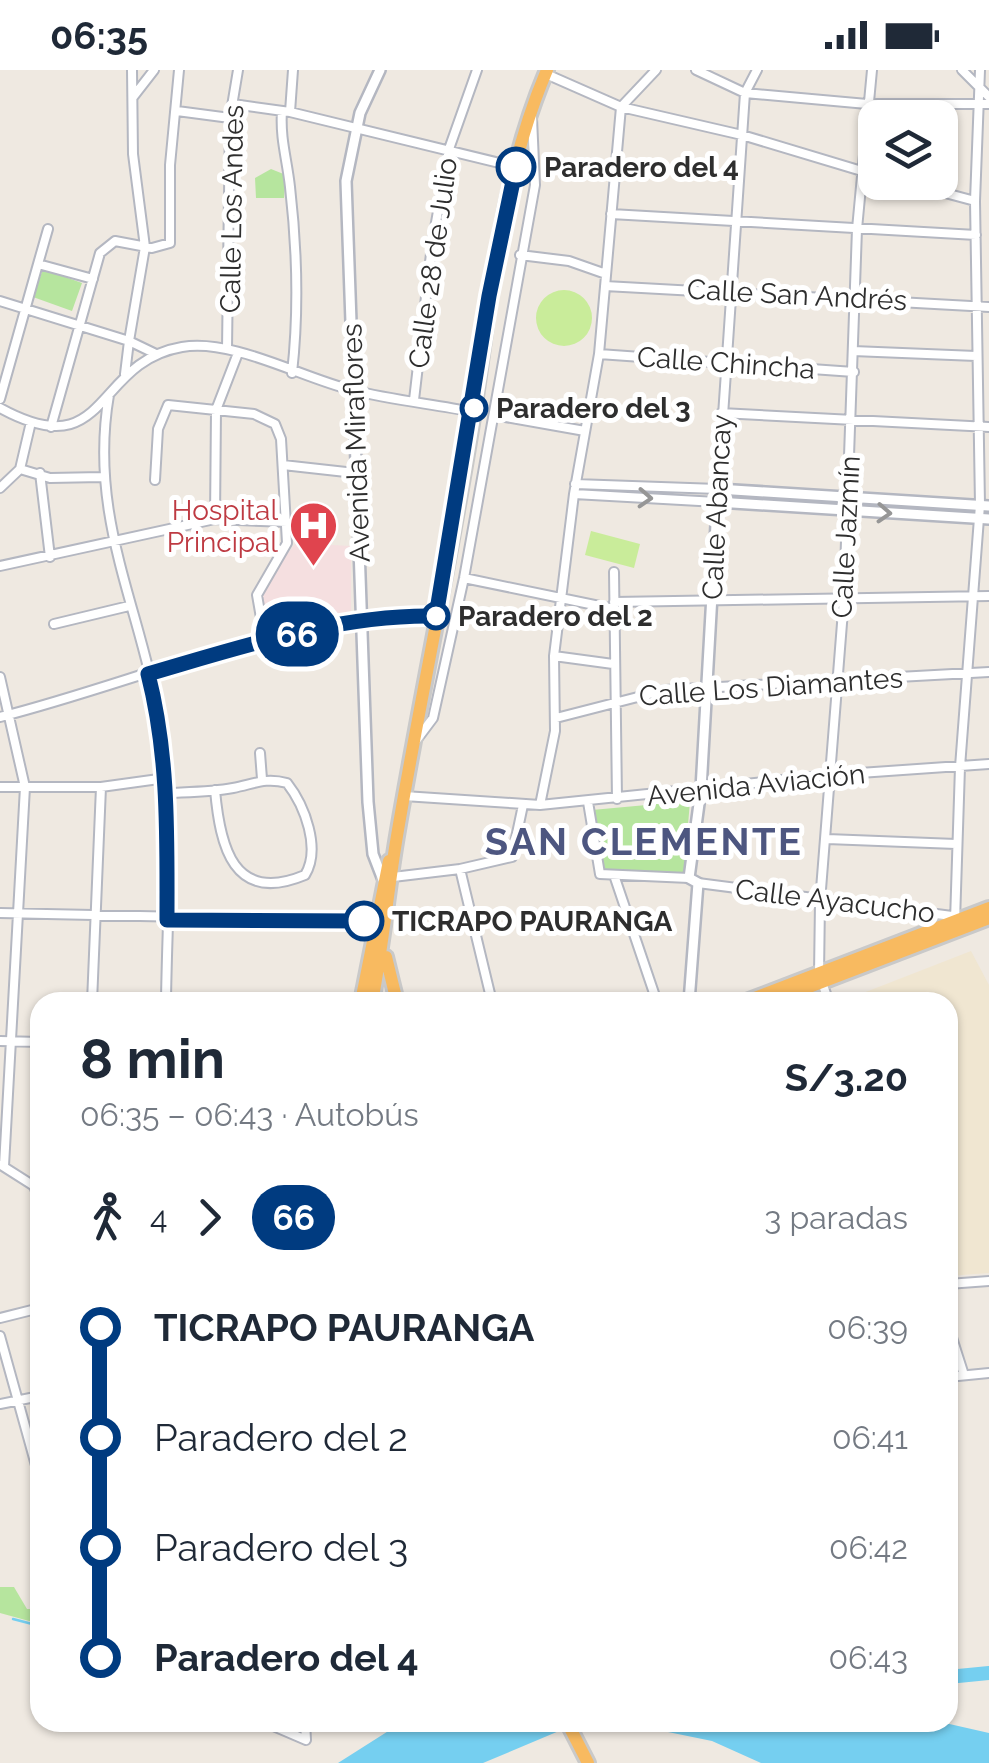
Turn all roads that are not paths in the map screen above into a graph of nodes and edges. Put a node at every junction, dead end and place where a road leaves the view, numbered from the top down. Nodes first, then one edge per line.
1 (132, 70) edge
2 (154, 70) edge
3 (179, 70) edge
4 (238, 70) edge
5 (293, 70) edge
6 (380, 70) edge
7 (477, 70) edge
8 (656, 70) edge
9 (696, 70) edge
10 (757, 70) edge
11 (872, 70) edge
12 (962, 70) edge
13 (980, 70) edge
14 (546, 72) edge
15 (977, 85) junction
16 (745, 92) junction
17 (133, 97) junction
18 (868, 100) edge
19 (958, 102) edge
20 (986, 102) edge
21 (858, 103) edge
22 (234, 104) junction
23 (621, 107) junction
24 (176, 111) junction
25 (286, 111) junction
26 (530, 114) junction
27 (230, 118) junction
28 (356, 128) junction
29 (742, 136) junction
30 (449, 149) junction
31 (516, 167) junction
32 (858, 171) edge
33 (958, 196) edge
34 (860, 200) edge
35 (976, 201) junction
36 (612, 214) junction
37 (736, 220) junction
38 (989, 226) edge
39 (48, 229) dead end
40 (858, 229) junction
41 (976, 230) junction
42 (145, 247) junction
43 (520, 255) junction
44 (38, 264) junction
45 (606, 274) junction
46 (93, 279) junction
47 (605, 286) junction
48 (730, 291) junction
49 (854, 297) junction
50 (0, 301) edge
51 (976, 307) junction
52 (989, 307) edge
53 (29, 309) junction
54 (82, 325) junction
55 (129, 342) junction
56 (228, 348) junction
57 (854, 351) junction
58 (238, 353) junction
59 (156, 354) junction
60 (598, 354) junction
61 (976, 356) junction
62 (724, 363) junction
63 (854, 372) junction
64 (292, 373) junction
65 (125, 374) junction
66 (356, 391) junction
67 (109, 395) junction
68 (0, 399) edge
69 (414, 400) junction
70 (0, 408) edge
71 (216, 410) junction
72 (474, 412) junction
73 (721, 414) junction
74 (494, 415) junction
75 (31, 422) junction
76 (851, 422) junction
77 (978, 426) junction
78 (989, 426) edge
79 (51, 427) junction
80 (585, 431) junction
81 (283, 465) junction
82 (20, 469) junction
83 (355, 473) junction
84 (40, 474) junction
85 (102, 477) junction
86 (155, 480) dead end
87 (0, 488) edge
88 (575, 489) junction
89 (718, 489) junction
90 (850, 498) junction
91 (717, 502) junction
92 (985, 506) edge
93 (849, 511) junction
94 (984, 518) edge
95 (215, 519) junction
96 (287, 522) junction
97 (112, 543) junction
98 (50, 557) junction
99 (0, 566) edge
100 (614, 572) dead end
101 (464, 578) junction
102 (972, 596) junction
103 (989, 596) edge
104 (562, 598) junction
105 (844, 598) junction
106 (712, 599) junction
107 (129, 606) junction
108 (614, 606) junction
109 (436, 616) junction
110 (362, 621) junction
111 (54, 624) dead end
112 (265, 641) junction
113 (554, 656) junction
114 (612, 664) junction
115 (989, 672) edge
116 (967, 673) junction
117 (148, 674) junction
118 (0, 678) edge
119 (838, 680) junction
120 (708, 688) junction
121 (614, 701) junction
122 (11, 714) junction
123 (0, 717) edge
124 (556, 718) junction
125 (414, 744) junction
126 (260, 754) dead end
127 (989, 764) edge
128 (960, 767) junction
129 (832, 775) junction
130 (166, 778) junction
131 (262, 779) junction
132 (0, 787) edge
133 (101, 787) junction
134 (26, 788) junction
135 (700, 789) junction
136 (215, 790) junction
137 (168, 794) junction
138 (404, 796) junction
139 (617, 799) junction
140 (588, 802) junction
141 (523, 805) junction
142 (540, 805) junction
143 (828, 839) junction
144 (956, 844) junction
145 (460, 870) junction
146 (614, 875) junction
147 (388, 879) junction
148 (693, 880) junction
149 (820, 902) junction
150 (989, 908) edge
151 (0, 913) edge
152 (18, 914) junction
153 (97, 916) junction
154 (989, 918) edge
155 (167, 920) junction
156 (376, 921) junction
157 (955, 922) junction
158 (384, 940) junction
159 (820, 978) junction
160 (93, 992) edge
161 (166, 992) edge
162 (363, 992) edge
163 (374, 992) edge
164 (394, 992) edge
165 (490, 992) edge
166 (653, 992) edge
167 (689, 992) edge
168 (776, 992) edge
169 (791, 992) edge
170 (825, 992) edge
171 (0, 1041) edge
172 (11, 1042) junction
173 (30, 1042) edge
174 (2, 1165) edge
175 (30, 1182) edge
176 (989, 1280) edge
177 (958, 1283) edge
178 (30, 1310) edge
179 (0, 1318) edge
180 (0, 1336) edge
181 (958, 1357) edge
182 (989, 1373) edge
183 (964, 1375) junction
184 (958, 1376) edge
185 (30, 1398) edge
186 (20, 1400) junction
187 (0, 1404) edge
188 (30, 1440) edge
189 (288, 1732) edge
190 (306, 1732) edge
191 (572, 1732) edge
192 (588, 1763) edge

1 - 17 street
2 - 17 street
3 - 24 street
4 - 22 street, Calle Los Andes
5 - 25 street
6 - 28 street, Avenida Miraflores
7 - 30 street, Calle 28 de Julio
8 - 23 street
9 - 16 street
10 - 16 street
11 - 18 street, Calle Jazmín
12 - 15 street
13 - 15 street
14 - 23 street
14 - 26 highway
15 - 20 street
16 - 21 street
16 - 29 street, Calle Abancay
17 - 42 street
19 - 20 street
20 - 35 street
22 - 25 street
22 - 27 street, Calle Los Andes
23 - 29 street
23 - 36 street
24 - 27 street
24 - 42 street
25 - 28 street
25 - 64 street
26 - 31 highway
26 - 43 street
27 - 56 street, Calle Los Andes
28 - 30 street
28 - 66 street, Avenida Miraflores
29 - 32 street
29 - 37 street, Calle Abancay
30 - 31 street
30 - 69 street, Calle 28 de Julio
31 - 72 highway
33 - 35 street
34 - 40 street, Calle Jazmín
35 - 41 street
36 - 37 street
36 - 45 street
37 - 40 street
37 - 48 street, Calle Abancay
38 - 41 street
39 - 44 street
40 - 41 street
40 - 49 street, Calle Jazmín
41 - 51 street
42 - 46 street
42 - 55 street
43 - 45 street
43 - 74 street
44 - 46 street
44 - 53 street
45 - 47 street
46 - 54 street
47 - 48 street, Calle San Andrés
47 - 60 street
48 - 49 street, Calle San Andrés
48 - 62 street, Calle Abancay
49 - 51 street, Calle San Andrés
49 - 57 street, Calle Jazmín
50 - 53 street
51 - 52 street, Calle San Andrés
51 - 61 street
53 - 54 street
53 - 68 street
54 - 55 street
54 - 79 street
55 - 59 street
55 - 65 street
56 - 58 street
56 - 59 street
57 - 61 street
57 - 63 street, Calle Jazmín
58 - 64 street
58 - 71 street
59 - 65 street
60 - 62 street, Calle Chincha
60 - 80 street
61 - 77 street
62 - 63 street, Calle Chincha
62 - 73 street, Calle Abancay
63 - 76 street, Calle Jazmín
64 - 66 street
65 - 67 street
66 - 69 street
66 - 83 street, Avenida Miraflores
67 - 79 street
67 - 85 street
69 - 72 street
70 - 75 street
71 - 81 street
71 - 86 street
71 - 95 street
72 - 109 highway
73 - 76 street
73 - 89 street, Calle Abancay
74 - 80 street
74 - 101 street
75 - 79 street
75 - 82 street
76 - 77 street
76 - 90 street, Calle Jazmín
77 - 78 street
77 - 92 street
80 - 88 street
81 - 83 street
81 - 96 street
82 - 84 street
82 - 87 street
83 - 110 street, Avenida Miraflores
84 - 85 street
84 - 98 street
85 - 97 street
88 - 89 street
88 -> 91 street
88 - 104 street
89 - 90 street
89 - 91 street, Calle Abancay
90 - 92 street
90 - 93 street, Calle Jazmín
91 - 93 street
91 - 106 street, Calle Abancay
92 - 94 street
93 -> 94 street
93 - 105 street, Calle Jazmín
94 - 102 street
95 - 96 street
95 - 97 street
96 - 112 street
97 - 98 street
97 - 107 street
98 - 99 street
100 - 108 street
101 - 104 street
101 - 125 street
102 - 103 street
102 - 105 street
102 - 116 street
104 - 108 street
104 - 113 street
105 - 106 street
105 - 119 street, Calle Jazmín
106 - 108 street
106 - 120 street, Calle Abancay
107 - 111 street
107 - 117 street
108 - 114 street
109 - 110 street
109 - 125 highway
110 - 112 street
110 - 147 street, Avenida Miraflores
112 - 117 street
113 - 114 street
113 - 124 street
114 - 121 street
115 - 116 street, Calle Los Diamantes
116 - 119 street, Calle Los Diamantes
116 - 128 street
117 - 122 street
117 - 130 street
118 - 122 street
119 - 120 street, Calle Los Diamantes
119 - 129 street, Calle Jazmín
120 - 121 street, Calle Los Diamantes
120 - 135 street, Calle Abancay
121 - 124 street, Calle Los Diamantes
121 - 139 street
122 - 123 street
122 - 134 street
124 - 142 street
125 - 138 highway
126 - 131 street
127 - 128 street, Avenida Aviación
128 - 129 street, Avenida Aviación
128 - 144 street
129 - 135 street, Avenida Aviación
129 - 143 street, Calle Jazmín
130 - 133 street
130 - 137 street
131 - 136 street
131 - 136 street
132 - 134 street
133 - 134 street
133 - 153 street
134 - 152 street
135 - 139 street, Avenida Aviación
135 - 148 street, Calle Abancay
136 - 137 street
137 - 155 street
138 - 141 street, Avenida Aviación
138 - 147 highway
139 - 140 street, Avenida Aviación
140 - 142 street, Avenida Aviación
140 - 146 street, Calle Ayacucho
141 - 142 street, Avenida Aviación
141 - 145 street
143 - 144 street
143 - 149 street, Calle Jazmín
144 - 157 street
145 - 147 street
145 - 165 street
146 - 148 street, Calle Ayacucho
146 - 166 street
147 - 156 highway
147 - 158 highway
148 - 149 street, Calle Ayacucho
148 - 167 street, Calle Abancay
149 - 157 street, Calle Ayacucho
149 - 159 street, Calle Jazmín
150 - 157 highway
151 - 152 street
152 - 153 street
152 - 172 street
153 - 155 street
153 - 160 street
154 - 157 highway
155 - 156 street
155 - 161 street
156 - 162 highway
157 - 159 highway
158 - 163 highway
158 - 164 highway
159 - 168 highway
159 - 169 highway
159 - 170 street, Calle Jazmín
171 - 172 street
172 - 173 street
172 - 174 street
174 - 175 street
176 - 177 street
178 - 179 street
180 - 186 street
181 - 183 street
182 - 183 street
183 - 184 street
185 - 186 street
186 - 187 street
186 - 188 street
189 - 190 street
191 - 192 highway

